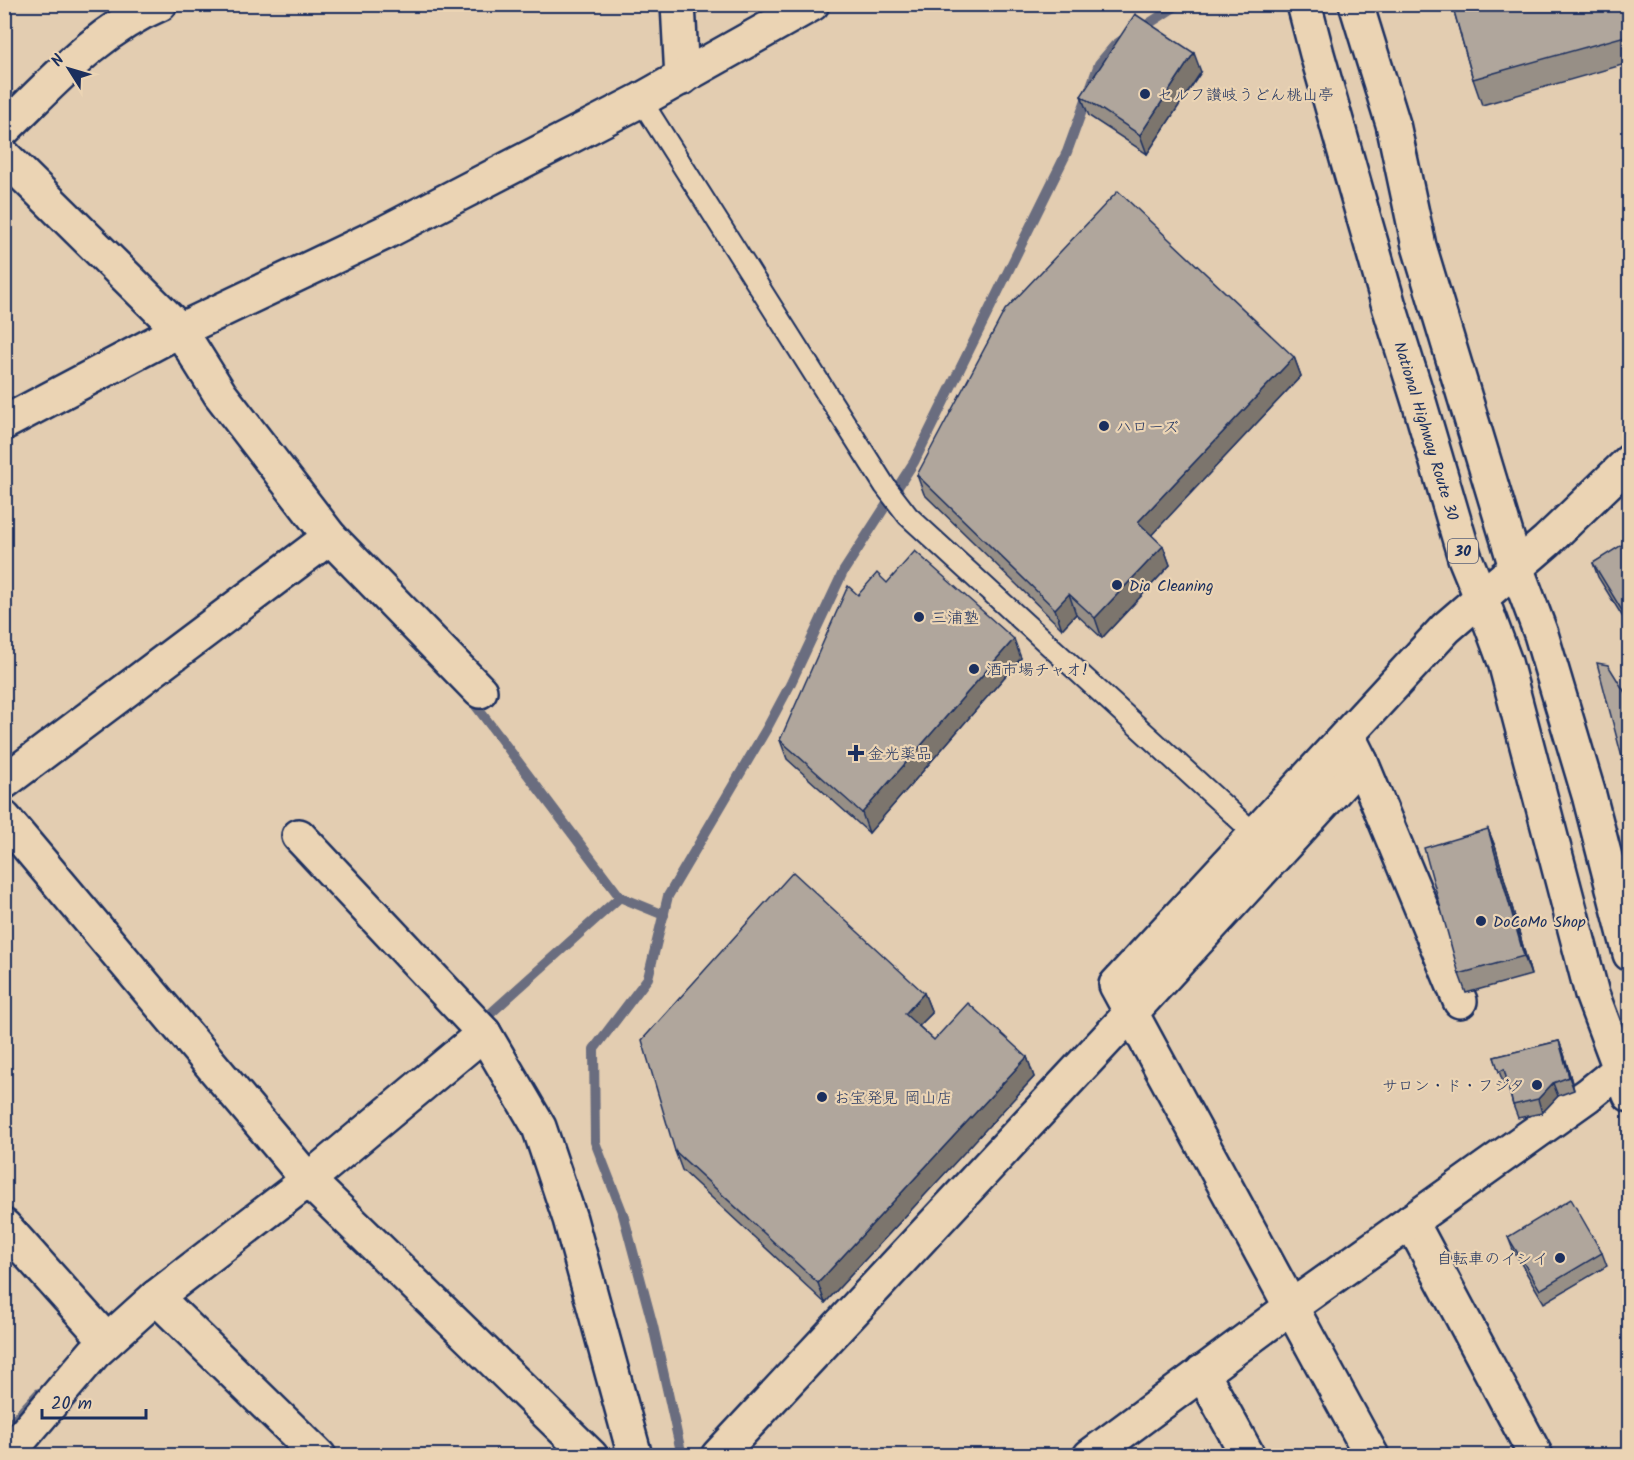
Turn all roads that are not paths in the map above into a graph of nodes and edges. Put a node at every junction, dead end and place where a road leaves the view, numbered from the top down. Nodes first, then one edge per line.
1 (160, 4) edge
2 (678, 4) edge
3 (812, 4) edge
4 (1304, 4) edge
5 (1356, 4) edge
6 (682, 78) junction
7 (641, 100) junction
8 (4, 129) edge
9 (4, 156) edge
10 (180, 330) junction
11 (4, 423) edge
12 (1629, 461) edge
13 (330, 537) junction
14 (1516, 567) junction
15 (1481, 597) junction
16 (480, 691) dead end
17 (1354, 748) junction
18 (4, 782) edge
19 (4, 818) edge
20 (1256, 834) junction
21 (299, 836) dead end
22 (1629, 954) edge
23 (1460, 1001) dead end
24 (1131, 1013) junction
25 (479, 1028) junction
26 (1627, 1075) edge
27 (302, 1173) junction
28 (1411, 1221) junction
29 (4, 1226) edge
30 (156, 1297) junction
31 (1291, 1307) junction
32 (101, 1335) junction
33 (1202, 1372) junction
34 (6, 1455) edge
35 (319, 1455) edge
36 (591, 1455) edge
37 (635, 1455) edge
38 (718, 1455) edge
39 (1090, 1455) edge
40 (1248, 1455) edge
41 (1372, 1455) edge
42 (1536, 1455) edge

1 - 8 main road
2 - 6 main road
3 - 6 main road
4 - 15 main road, National Highway Route 30 / 30
5 - 14 main road
6 - 7 main road
7 - 10 main road
7 - 20 lane
9 - 10 main road
10 - 11 main road
10 - 13 main road
12 - 14 main road
13 - 16 main road
13 - 18 main road
14 - 15 main road
14 - 22 main road
15 - 17 main road
15 - 26 main road, National Highway Route 30 / 30
17 - 20 main road
17 - 23 main road
17 - 24 main road
19 - 27 main road
20 - 24 main road
21 - 25 main road
24 - 31 main road
24 - 38 main road
25 - 27 main road
25 - 37 main road
26 - 28 main road
27 - 30 main road
27 - 36 main road
28 - 31 main road
28 - 42 main road
29 - 32 main road
30 - 32 main road
30 - 35 main road
31 - 33 main road
31 - 41 main road
32 - 34 main road
33 - 39 main road
33 - 40 main road

